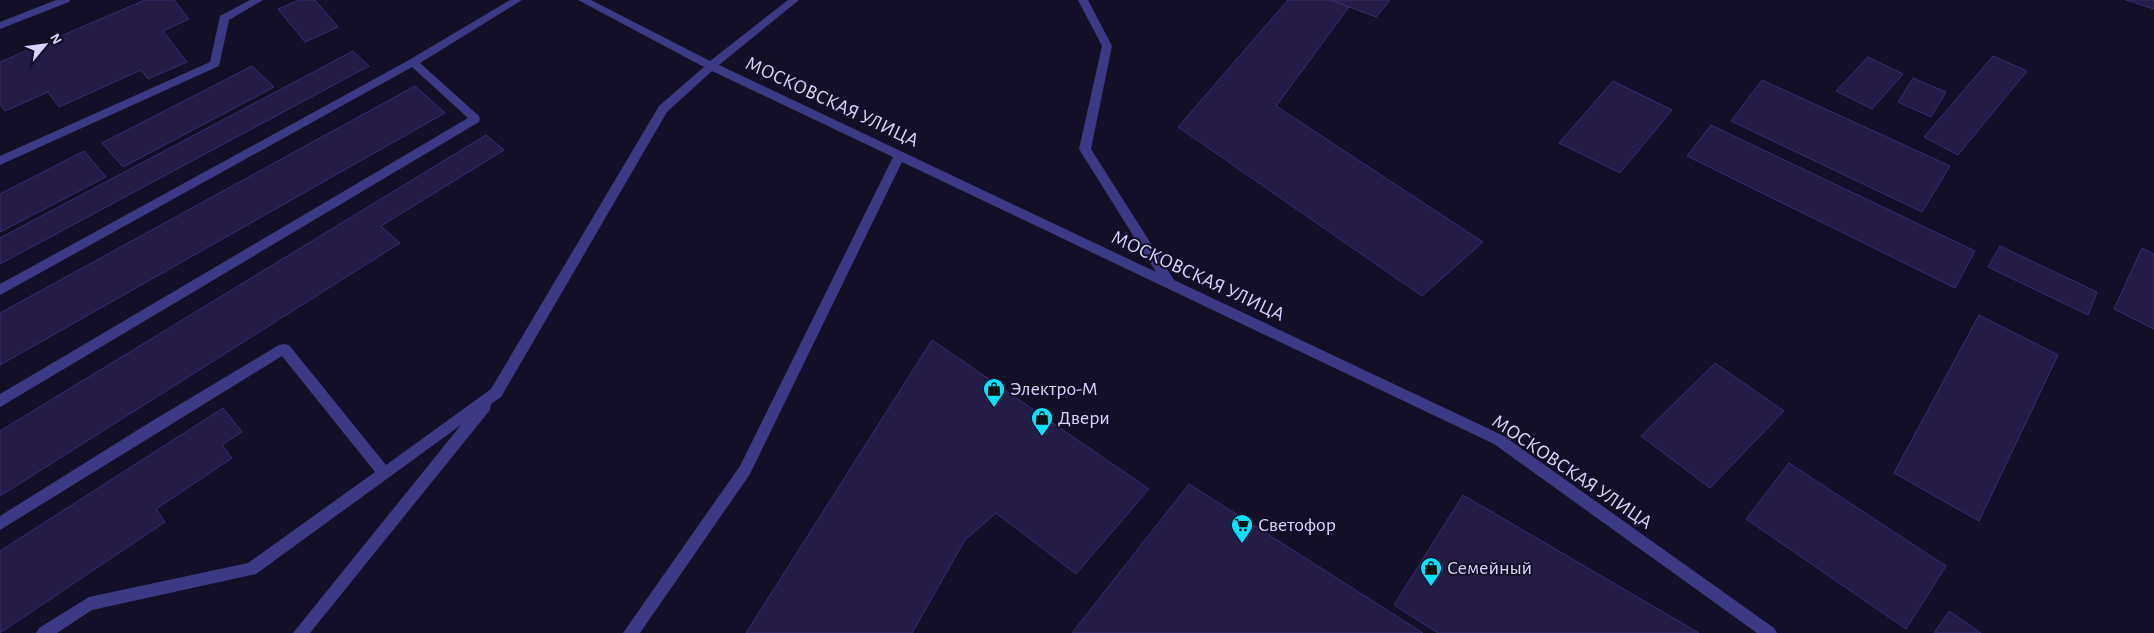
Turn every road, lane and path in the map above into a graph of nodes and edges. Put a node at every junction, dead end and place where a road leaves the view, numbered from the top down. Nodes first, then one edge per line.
1 (65, 0) edge
2 (258, 0) edge
3 (517, 0) edge
4 (583, 0) edge
5 (794, 0) edge
6 (1083, 0) edge
7 (0, 26) edge
8 (413, 62) junction
9 (711, 66) junction
10 (900, 155) junction
11 (0, 161) edge
12 (1170, 283) junction
13 (0, 290) edge
14 (496, 393) junction
15 (0, 401) edge
16 (384, 473) junction
17 (0, 524) edge
18 (44, 633) edge
19 (301, 633) edge
20 (631, 633) edge
21 (1769, 633) edge

1 - 7 street
2 - 11 street
3 - 8 street
4 - 9 street, МОСКОВСКАЯ УЛИЦА
5 - 9 street
6 - 12 street
8 - 13 street
8 - 15 street
9 - 10 street, МОСКОВСКАЯ УЛИЦА
9 - 14 street
10 - 12 street, МОСКОВСКАЯ УЛИЦА
10 - 20 street
12 - 21 street, МОСКОВСКАЯ УЛИЦА
14 - 16 street
14 - 19 street
16 - 17 street
16 - 18 street

